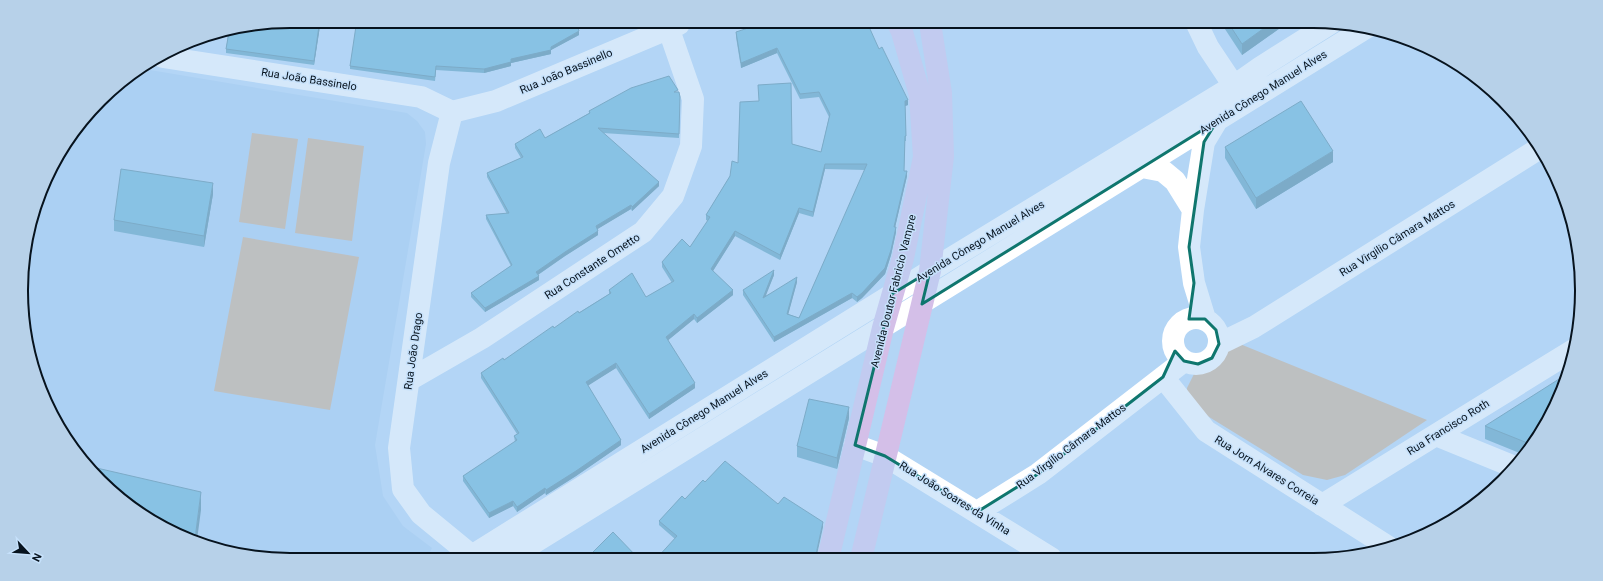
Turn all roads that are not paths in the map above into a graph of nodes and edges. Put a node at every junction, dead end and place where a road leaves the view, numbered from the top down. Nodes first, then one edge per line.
1 (665, 28) edge
2 (673, 28) edge
3 (900, 28) edge
4 (931, 28) edge
5 (1199, 28) edge
6 (1322, 29) edge
7 (1359, 32) edge
8 (169, 58) edge
9 (1234, 86) junction
10 (452, 112) junction
11 (1217, 121) junction
12 (1535, 151) edge
13 (1142, 167) junction
14 (1193, 210) junction
15 (930, 271) junction
16 (892, 294) junction
17 (922, 304) junction
18 (883, 328) junction
19 (1207, 328) junction
20 (1567, 354) edge
21 (1179, 356) junction
22 (1163, 377) junction
23 (409, 380) junction
24 (1436, 435) junction
25 (855, 445) junction
26 (885, 456) junction
27 (1509, 465) edge
28 (1322, 505) junction
29 (977, 512) junction
30 (1383, 543) edge
31 (465, 553) edge
32 (479, 553) edge
33 (517, 553) edge
34 (829, 553) edge
35 (862, 553) edge
36 (1043, 553) edge

1 - 10 street, Rua João Bassinello
2 - 23 street, Rua Constante Ometto
3 - 16 main road, Avenida Doutor Fabricio Vampre
4 - 15 main road
5 - 9 street
6 - 9 street, Avenida Cônego Manuel Alves
7 - 11 street, Avenida Cônego Manuel Alves
8 - 10 street, Rua João Bassinelo
9 - 15 street, Avenida Cônego Manuel Alves
10 - 23 street, Rua João Drago
11 - 13 street, Avenida Cônego Manuel Alves
11 - 14 street
12 - 19 street, Rua Virgilio Câmara Mattos
13 - 14 street
13 - 17 street, Avenida Cônego Manuel Alves
14 - 19 street
15 - 16 street, Avenida Cônego Manuel Alves
15 - 17 main road
16 - 18 main road, Avenida Doutor Fabricio Vampre
16 - 32 street, Avenida Cônego Manuel Alves
17 - 18 street, Avenida Cônego Manuel Alves
17 - 26 main road
18 - 25 main road, Avenida Doutor Fabricio Vampre
18 - 33 street, Avenida Cônego Manuel Alves
19 - 21 street
19 - 21 street
20 - 24 street, Rua Francisco Roth
21 - 22 street, Rua Virgilio Câmara Mattos
22 - 28 street, Rua Jorn Alvares Correia
22 - 29 street, Rua Virgilio Câmara Mattos
23 - 31 street, Rua João Drago
24 - 27 street
24 - 28 street, Rua Francisco Roth
25 - 26 street, Rua João Soares da Vinha
25 - 34 main road, Avenida Doutor Fabricio Vampre
26 - 29 street, Rua João Soares da Vinha
26 - 35 main road
28 - 30 street, Rua Jorn Alvares Correia
29 - 36 street, Rua João Soares da Vinha

